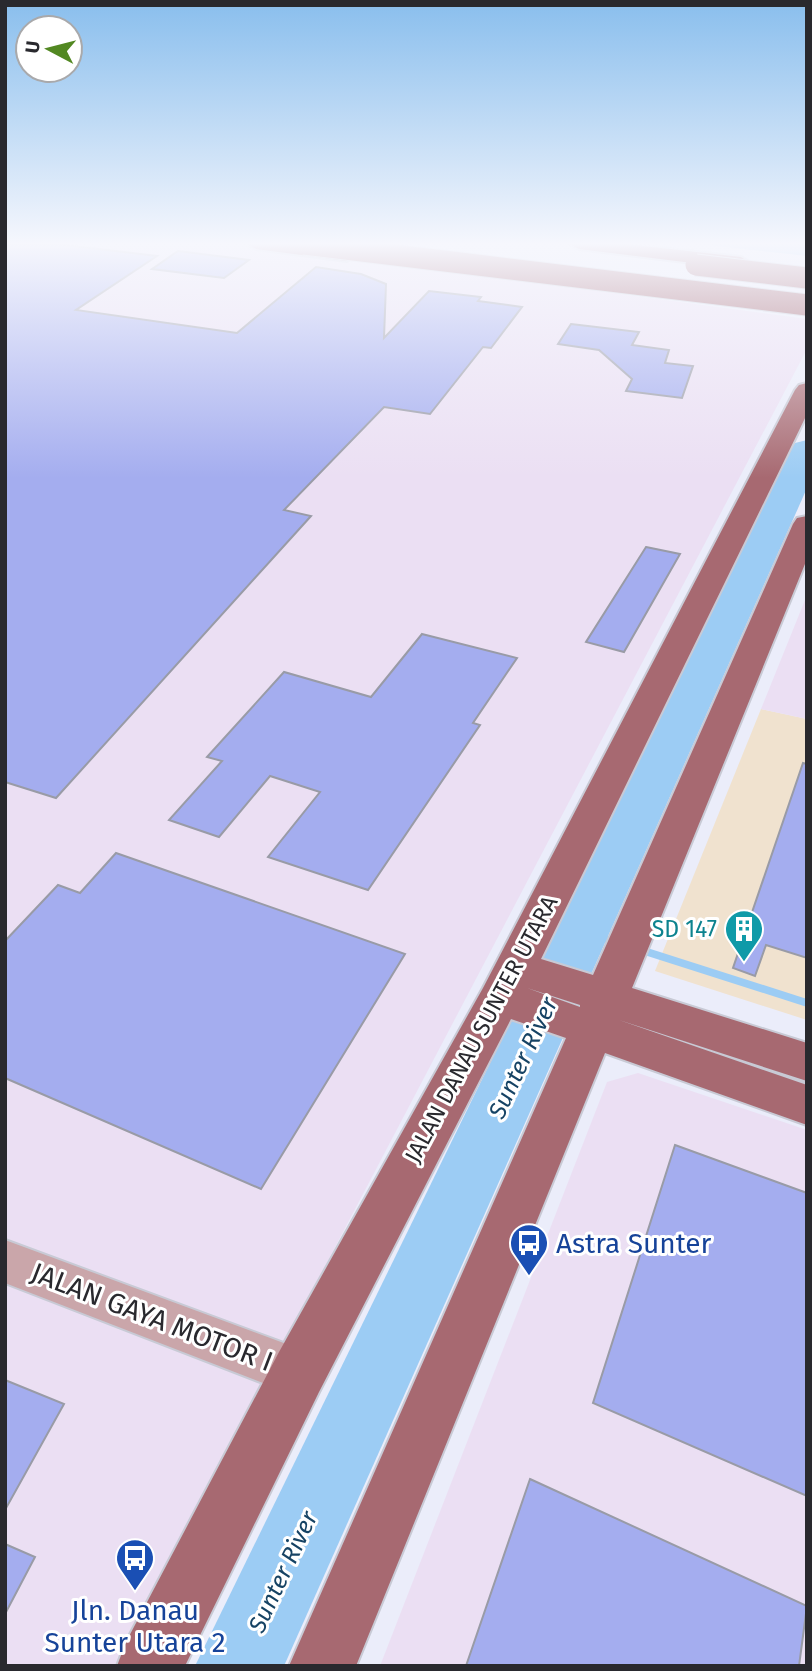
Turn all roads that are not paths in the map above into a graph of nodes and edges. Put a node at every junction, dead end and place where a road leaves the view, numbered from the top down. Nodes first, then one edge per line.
1 (807, 390) edge
2 (807, 524) edge
3 (519, 986) junction
4 (587, 1009) junction
5 (807, 1062) edge
6 (807, 1105) edge
7 (5, 1261) edge
8 (299, 1372) junction
9 (150, 1666) edge
10 (322, 1666) edge

1 - 3 main road, JALAN DANAU SUNTER UTARA
2 - 4 main road
3 - 4 main road
3 - 8 main road, JALAN DANAU SUNTER UTARA
4 - 5 main road
4 - 6 main road
4 - 10 main road
7 - 8 street, JALAN GAYA MOTOR I
8 - 9 main road, JALAN DANAU SUNTER UTARA

